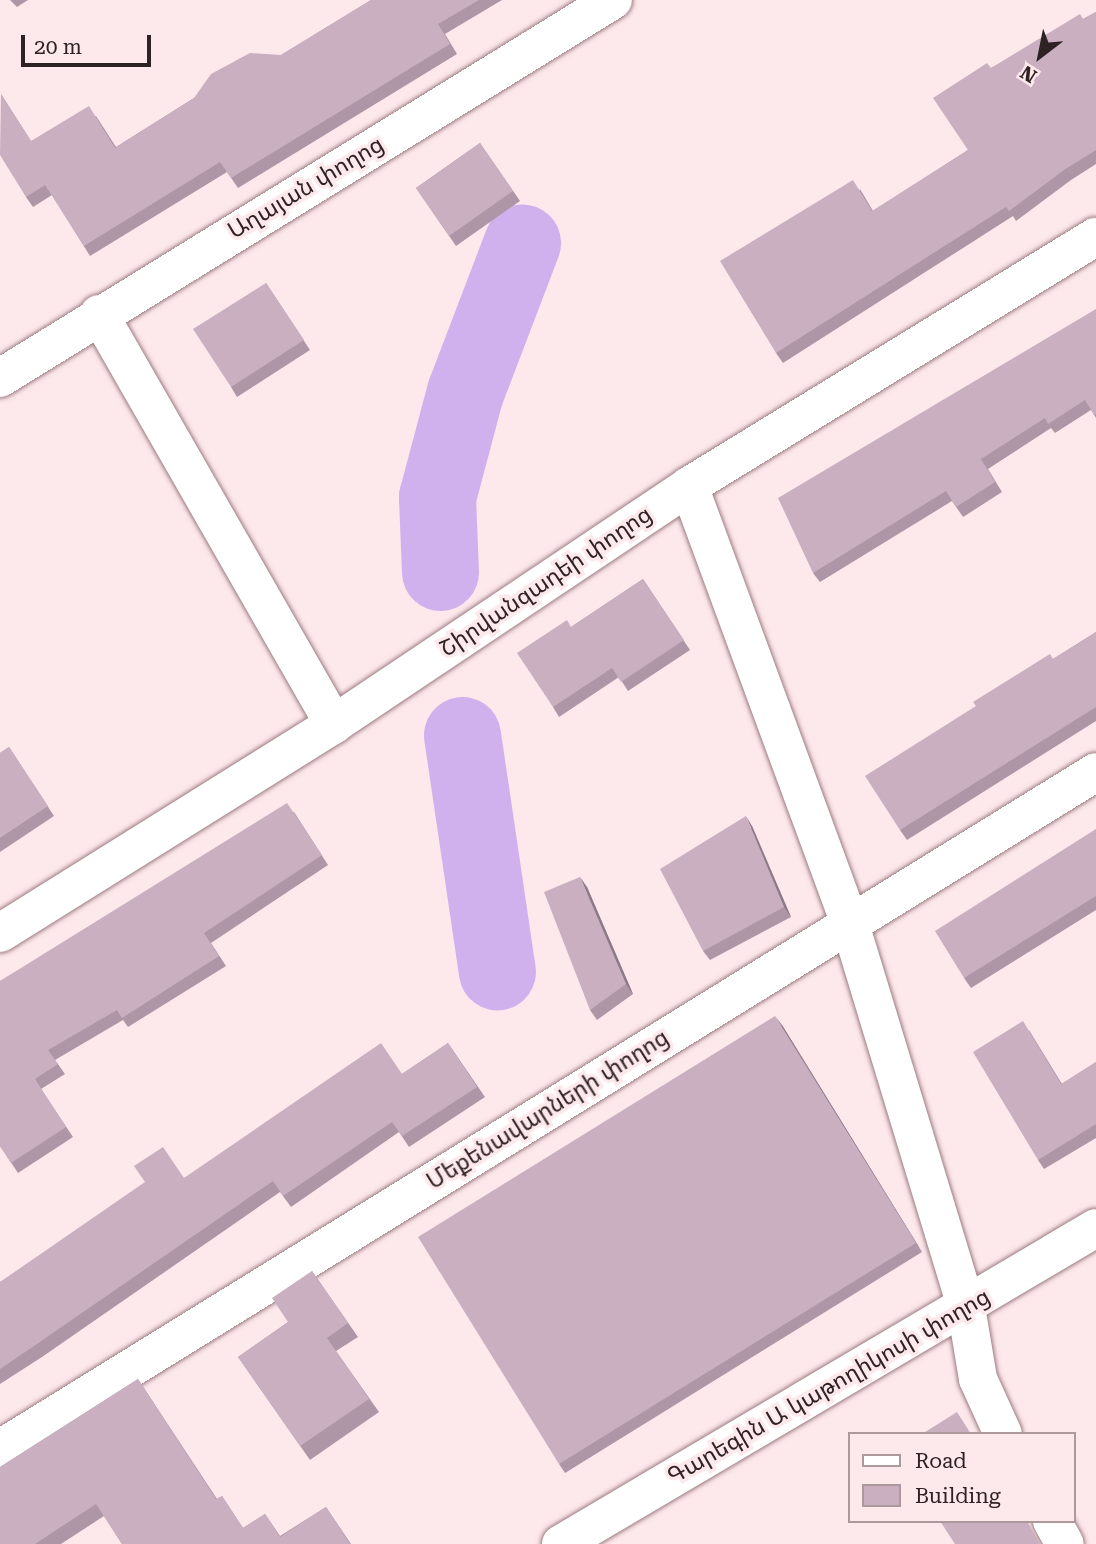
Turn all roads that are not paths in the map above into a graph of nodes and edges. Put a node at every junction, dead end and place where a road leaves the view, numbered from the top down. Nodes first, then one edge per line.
1 (613, 0) edge
2 (1096, 237) edge
3 (99, 314) junction
4 (0, 378) edge
5 (689, 486) junction
6 (334, 724) junction
7 (1096, 772) edge
8 (849, 924) junction
9 (0, 933) edge
10 (1096, 1228) edge
11 (966, 1307) junction
12 (1002, 1432) edge
13 (0, 1449) edge
14 (1053, 1523) edge
15 (561, 1544) edge
16 (1065, 1544) edge

1 - 3 street, Աղայան փողոց
2 - 5 street, Շիրվանզադեի փողոց
3 - 4 street, Աղայան փողոց
3 - 6 street
5 - 6 street, Շիրվանզադեի փողոց
5 - 8 street
6 - 9 street, Շիրվանզադեի փողոց
7 - 8 street, Մեքենավարների փողոց
8 - 11 street
8 - 13 street, Մեքենավարների փողոց
10 - 11 street, Գարեգին Ա կաթողիկոսի փողոց
11 - 12 street
11 - 15 street, Գարեգին Ա կաթողիկոսի փողոց
14 - 16 street

